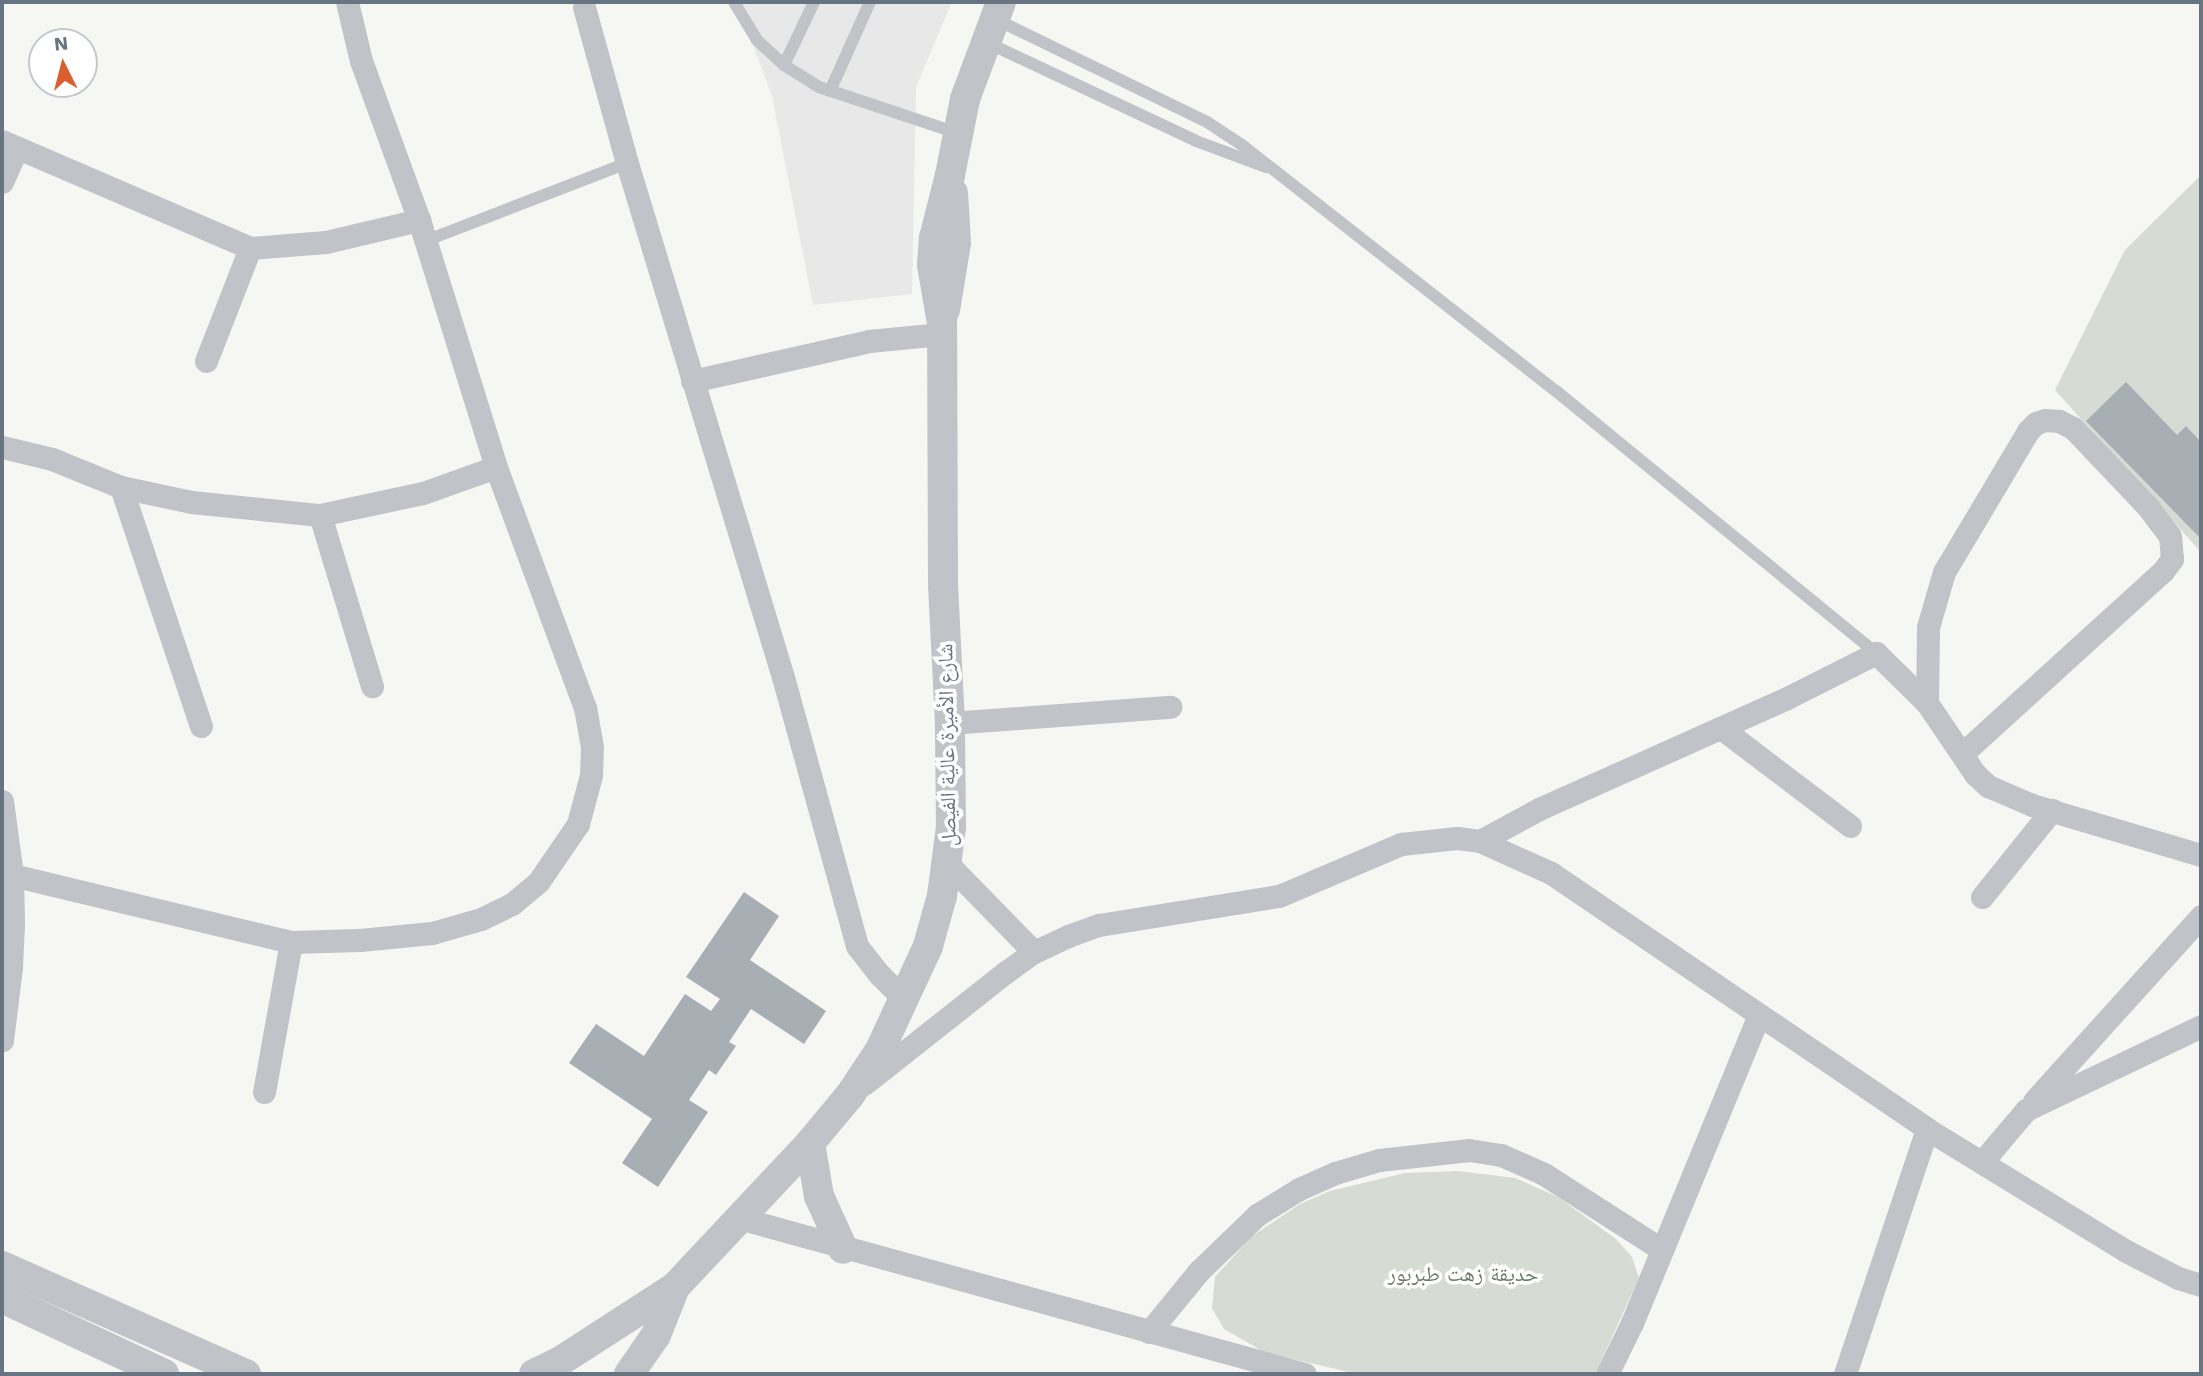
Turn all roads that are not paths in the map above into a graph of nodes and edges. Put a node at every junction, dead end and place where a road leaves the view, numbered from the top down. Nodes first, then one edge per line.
1 (347, 2) edge
2 (814, 2) edge
3 (870, 2) edge
4 (739, 5) edge
5 (584, 7) dead end
6 (994, 21) edge
7 (784, 65) junction
8 (830, 90) junction
9 (957, 133) junction
10 (9, 145) edge
11 (627, 163) junction
12 (1277, 171) junction
13 (2, 182) edge
14 (421, 231) junction
15 (250, 248) junction
16 (942, 329) junction
17 (206, 361) dead end
18 (692, 381) junction
19 (2, 447) edge
20 (496, 467) junction
21 (121, 487) junction
22 (320, 515) junction
23 (1876, 653) junction
24 (372, 686) dead end
25 (1927, 703) junction
26 (1170, 708) dead end
27 (950, 723) junction
28 (201, 726) dead end
29 (1721, 728) junction
30 (1964, 753) junction
31 (2, 801) edge
32 (2052, 810) junction
33 (1850, 827) dead end
34 (1480, 841) junction
35 (2201, 855) edge
36 (947, 863) junction
37 (12, 875) junction
38 (1982, 897) dead end
39 (2201, 916) edge
40 (291, 942) junction
41 (1034, 952) junction
42 (905, 1000) junction
43 (4, 1012) edge
44 (1759, 1015) junction
45 (2201, 1026) edge
46 (2, 1040) edge
47 (264, 1092) dead end
48 (850, 1095) junction
49 (2026, 1110) junction
50 (1927, 1129) junction
51 (810, 1143) junction
52 (1982, 1162) junction
53 (739, 1218) junction
54 (843, 1249) junction
55 (1661, 1249) junction
56 (2, 1265) edge
57 (2201, 1285) edge
58 (675, 1287) junction
59 (2, 1298) edge
60 (1149, 1332) junction
61 (649, 1362) edge
62 (164, 1374) edge
63 (246, 1374) edge
64 (534, 1374) edge
65 (629, 1374) edge
66 (1305, 1374) edge
67 (1607, 1374) edge
68 (1845, 1374) edge

1 - 14 street
2 - 7 lane
3 - 8 lane
4 - 7 lane
5 - 11 street
6 - 9 street, شارع الأميرة عالية الفيصل
6 - 12 lane
6 - 12 lane
7 - 8 lane
8 - 9 lane
9 - 16 street, شارع الأميرة عالية الفيصل
10 - 13 street
10 - 15 street
11 - 14 lane
11 - 18 street
12 - 23 lane
14 - 15 street
14 - 20 street
15 - 17 street
16 - 18 street
16 - 27 street, شارع الأميرة عالية الفيصل
18 - 42 street
19 - 21 street
20 - 22 street
20 - 40 street
21 - 22 street
21 - 28 street
22 - 24 street
23 - 25 street
23 - 29 street
25 - 30 street
25 - 30 street
26 - 27 street
27 - 36 street, شارع الأميرة عالية الفيصل
29 - 33 street
29 - 34 street
30 - 32 street
31 - 37 street
32 - 35 street
32 - 38 street
34 - 41 street
34 - 44 street
36 - 41 street
36 - 42 street, شارع الأميرة عالية الفيصل
37 - 40 street
37 - 43 street
39 - 49 street
40 - 47 street
41 - 48 street
42 - 48 street, شارع الأميرة عالية الفيصل
43 - 46 street
44 - 50 street
44 - 55 street
45 - 49 street
48 - 51 street, شارع الأميرة عالية الفيصل
49 - 52 street
50 - 52 street
50 - 68 street
51 - 53 street, شارع الأميرة عالية الفيصل
51 - 54 street
52 - 57 street
53 - 54 street
53 - 58 street, شارع الأميرة عالية الفيصل
54 - 60 street
55 - 60 street
55 - 67 street
56 - 63 street
58 - 61 street, شارع الأميرة عالية الفيصل
58 - 64 street, شارع الأميرة عالية الفيصل
59 - 62 street
60 - 66 street
61 - 65 street, شارع الأميرة عالية الفيصل

